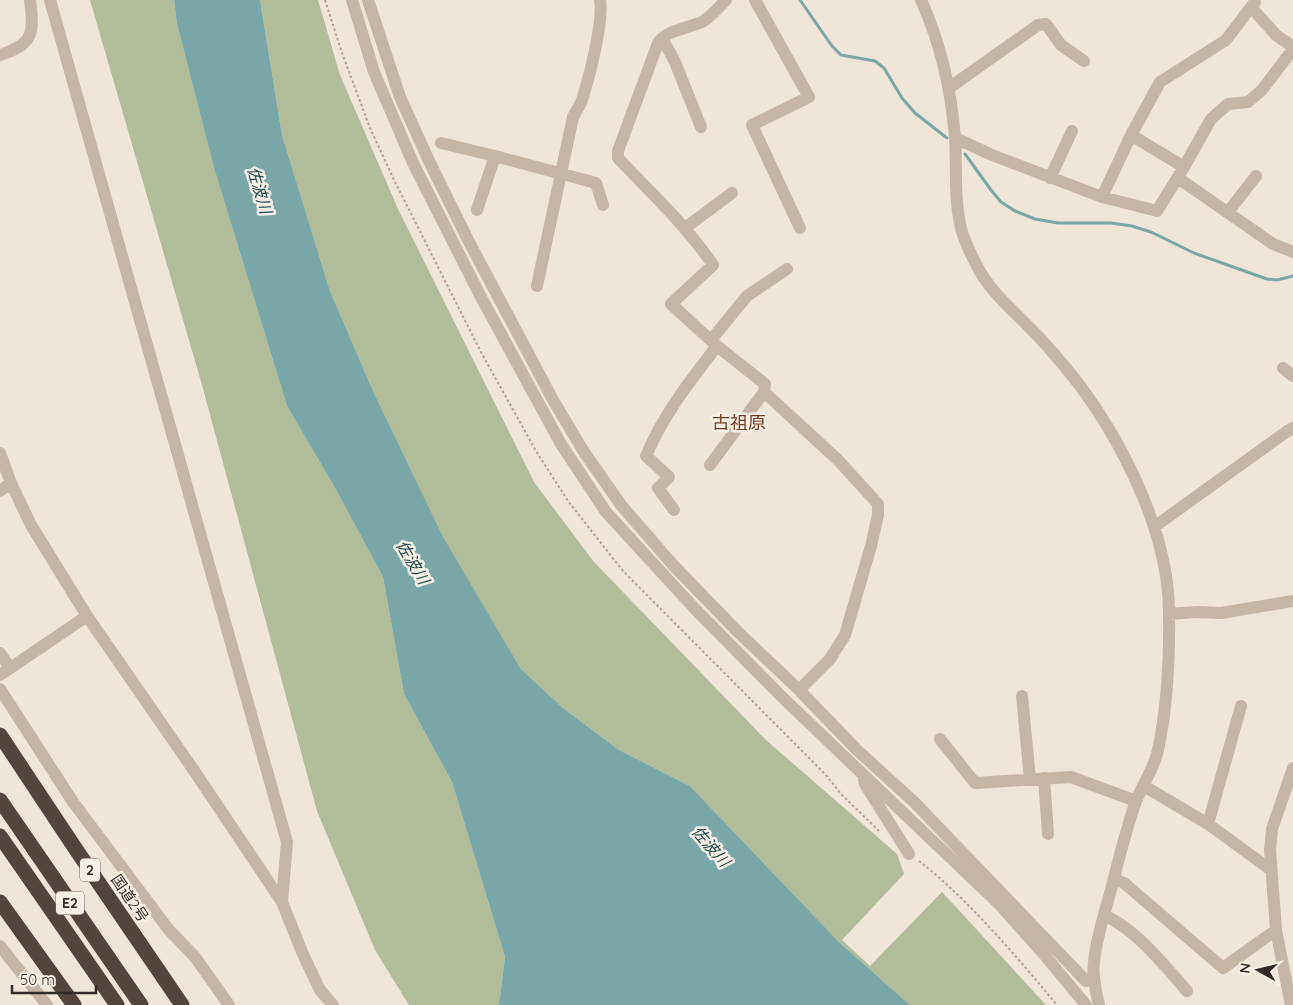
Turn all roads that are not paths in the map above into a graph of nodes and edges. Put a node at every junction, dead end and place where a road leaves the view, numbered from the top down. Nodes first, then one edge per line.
1 (30, 0) edge
2 (50, 0) edge
3 (352, 0) edge
4 (368, 0) edge
5 (600, 0) edge
6 (726, 0) edge
7 (755, 0) edge
8 (926, 2) edge
9 (1254, 3) edge
10 (662, 38) junction
11 (1293, 48) edge
12 (0, 55) edge
13 (1084, 61) dead end
14 (950, 88) junction
15 (701, 127) dead end
16 (1072, 131) dead end
17 (1131, 135) junction
18 (955, 138) junction
19 (441, 143) dead end
20 (495, 156) junction
21 (1181, 173) junction
22 (562, 174) junction
23 (1256, 176) dead end
24 (1050, 178) junction
25 (732, 193) dead end
26 (1102, 197) junction
27 (603, 205) dead end
28 (477, 210) dead end
29 (1228, 212) junction
30 (685, 228) junction
31 (800, 228) dead end
32 (1293, 252) edge
33 (787, 269) dead end
34 (537, 286) dead end
35 (714, 343) junction
36 (764, 392) junction
37 (1293, 428) edge
38 (0, 453) edge
39 (710, 465) dead end
40 (12, 483) junction
41 (0, 491) edge
42 (674, 510) dead end
43 (1154, 527) junction
44 (1293, 601) edge
45 (1170, 614) junction
46 (87, 616) junction
47 (0, 653) edge
48 (5, 672) edge
49 (0, 689) edge
50 (800, 690) junction
51 (1022, 696) dead end
52 (1241, 706) dead end
53 (0, 734) edge
54 (940, 739) dead end
55 (1293, 768) edge
56 (864, 775) junction
57 (1044, 778) junction
58 (1030, 779) junction
59 (1144, 786) junction
60 (0, 800) edge
61 (1136, 801) junction
62 (1208, 824) junction
63 (1048, 834) dead end
64 (0, 836) edge
65 (909, 854) dead end
66 (1270, 870) junction
67 (1114, 879) junction
68 (0, 902) edge
69 (282, 902) junction
70 (1104, 915) junction
71 (1276, 930) junction
72 (0, 946) edge
73 (1094, 980) junction
74 (1187, 991) dead end
75 (47, 1005) edge
76 (74, 1005) edge
77 (117, 1005) edge
78 (141, 1005) edge
79 (182, 1005) edge
80 (229, 1005) edge
81 (333, 1005) edge
82 (1086, 1005) edge
83 (1099, 1005) edge
84 (1290, 1005) edge

1 - 12 street
2 - 69 street
3 - 56 street
4 - 50 street
5 - 22 street
6 - 10 street
7 - 31 street
8 - 14 street
9 - 11 street
9 - 17 street
10 - 15 street
10 - 30 street
11 - 21 street
13 - 14 street
14 - 18 street
16 - 24 street
17 - 21 street
17 - 26 street
18 - 24 street
18 - 43 street
19 - 20 street
20 - 22 street
20 - 28 street
21 - 26 street
21 - 29 street
22 - 27 street
22 - 34 street
23 - 29 street
24 - 26 street
25 - 30 street
29 - 32 street
30 - 35 street
33 - 35 street
35 - 36 street
35 - 42 street
36 - 39 street
36 - 50 street
37 - 43 street
38 - 40 street
40 - 41 street
40 - 46 street
43 - 45 street
44 - 45 street
45 - 59 street
46 - 48 street
46 - 69 street
47 - 48 street
49 - 80 street
50 - 73 street
51 - 58 street
52 - 62 street
53 - 79 highway, 国道2号 / 2
54 - 58 street
55 - 66 street
56 - 65 street
56 - 82 street
57 - 58 street
57 - 61 street
57 - 63 street
59 - 61 street
59 - 62 street
60 - 78 highway, E2
61 - 67 street
62 - 66 street
64 - 77 highway, E2
66 - 71 street
67 - 70 street
67 - 71 street
68 - 76 highway
69 - 81 street
70 - 73 street
70 - 74 street
71 - 84 street
72 - 75 street
73 - 83 street

